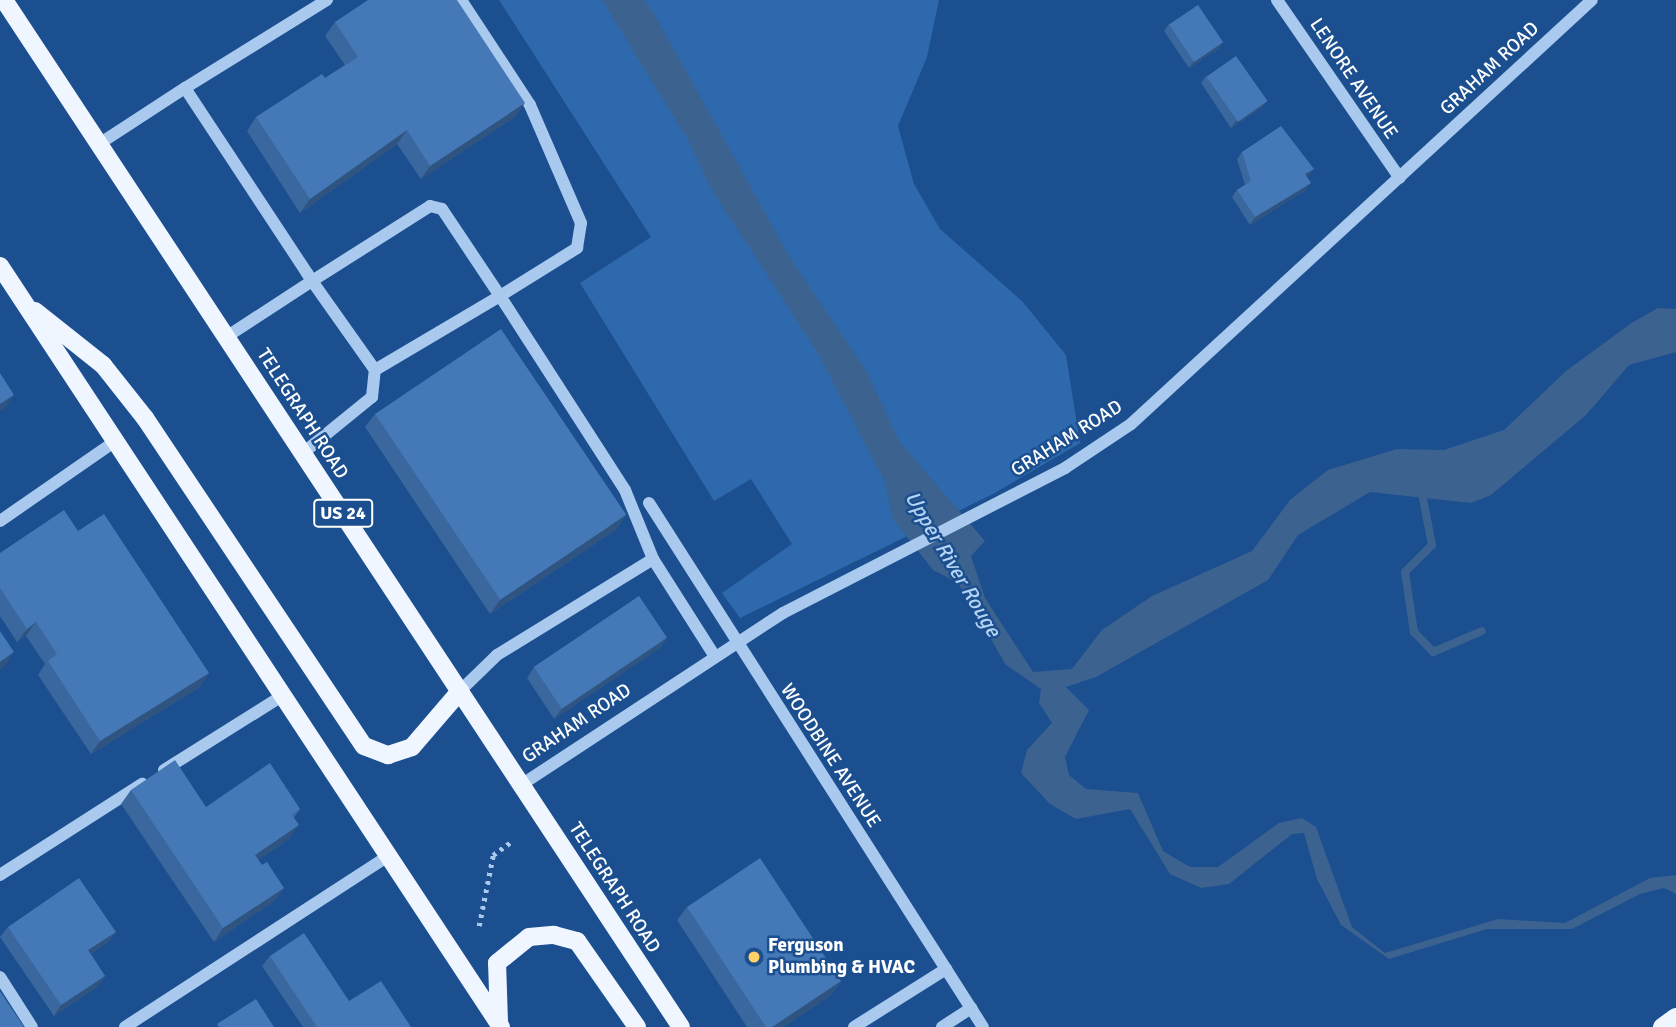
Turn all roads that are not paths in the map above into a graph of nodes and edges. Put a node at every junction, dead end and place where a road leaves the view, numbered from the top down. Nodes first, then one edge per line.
1 (4, 0) edge
2 (327, 0) edge
3 (461, 0) edge
4 (1277, 0) edge
5 (1592, 0) edge
6 (185, 88) junction
7 (99, 144) junction
8 (1400, 178) junction
9 (0, 266) edge
10 (312, 281) junction
11 (500, 296) junction
12 (22, 299) junction
13 (226, 337) junction
14 (375, 370) junction
15 (114, 442) junction
16 (303, 453) junction
17 (649, 503) dead end
18 (0, 521) edge
19 (653, 559) junction
20 (733, 643) junction
21 (714, 655) junction
22 (460, 691) junction
23 (282, 696) junction
24 (522, 785) junction
25 (387, 857) junction
26 (0, 875) edge
27 (946, 969) junction
28 (0, 977) edge
29 (971, 1008) junction
30 (1676, 1017) edge
31 (500, 1025) edge
32 (32, 1027) edge
33 (125, 1027) edge
34 (637, 1027) edge
35 (681, 1027) edge
36 (854, 1027) edge
37 (942, 1027) edge
38 (983, 1027) edge
39 (1662, 1027) edge

1 - 7 main road, TELEGRAPH ROAD / US 24
2 - 6 street
3 - 11 street
4 - 8 street, LENORE AVENUE
5 - 8 street, GRAHAM ROAD
6 - 7 street
6 - 10 street
7 - 13 main road, TELEGRAPH ROAD / US 24
8 - 20 street, GRAHAM ROAD
9 - 12 main road
10 - 11 street
10 - 13 street
10 - 14 street
11 - 14 street
11 - 19 street
12 - 15 main road
12 - 22 main road
13 - 16 main road, TELEGRAPH ROAD / US 24
14 - 16 street
15 - 18 street
15 - 23 main road
16 - 22 main road, TELEGRAPH ROAD / US 24
17 - 20 street, WOODBINE AVENUE
19 - 21 street
19 - 22 street
20 - 21 street, GRAHAM ROAD
20 - 27 street, WOODBINE AVENUE
21 - 24 street, GRAHAM ROAD
22 - 24 main road, TELEGRAPH ROAD / US 24
23 - 25 main road
23 - 26 street
24 - 35 main road, TELEGRAPH ROAD / US 24
25 - 31 main road
25 - 33 street
27 - 29 street, WOODBINE AVENUE
27 - 36 street
28 - 32 street
29 - 37 street
29 - 38 street, WOODBINE AVENUE
30 - 39 main road
31 - 34 main road

